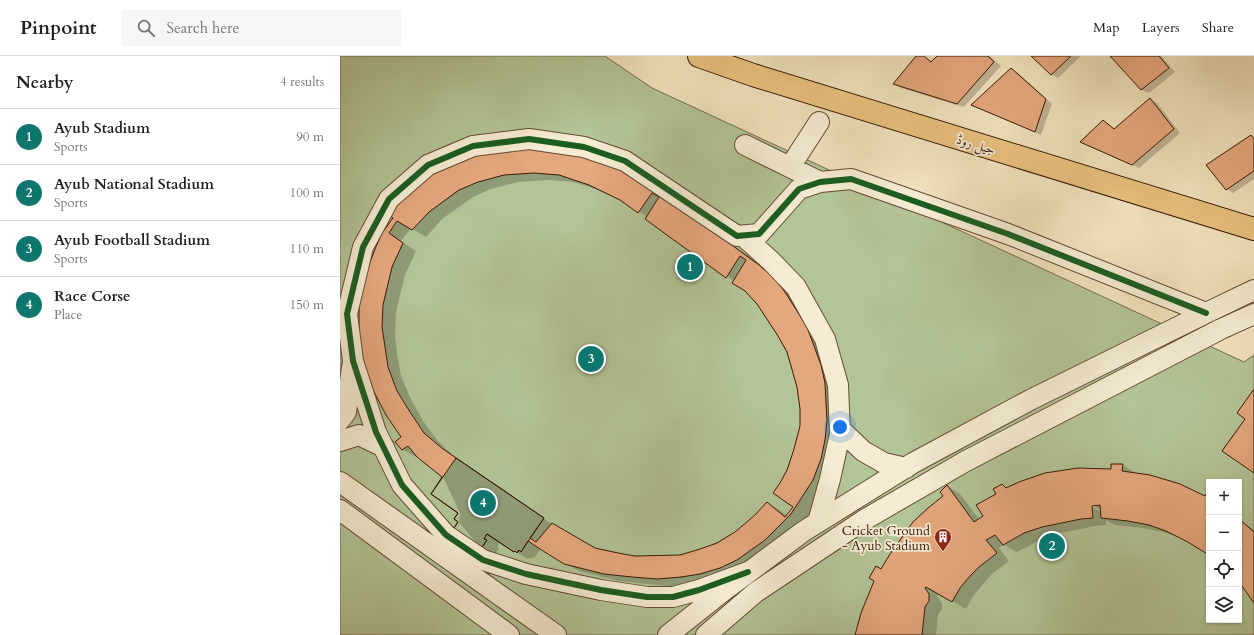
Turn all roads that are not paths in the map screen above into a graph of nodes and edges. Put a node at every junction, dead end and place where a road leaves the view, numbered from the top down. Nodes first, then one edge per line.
1 (699, 56) edge
2 (819, 122) dead end
3 (745, 145) dead end
4 (790, 167) junction
5 (820, 182) junction
6 (1254, 229) edge
7 (743, 236) junction
8 (1254, 290) edge
9 (1206, 313) junction
10 (1254, 314) edge
11 (353, 361) junction
12 (340, 420) edge
13 (840, 429) junction
14 (340, 441) edge
15 (384, 447) junction
16 (906, 468) junction
17 (340, 482) edge
18 (340, 510) edge
19 (811, 526) junction
20 (831, 542) junction
21 (748, 572) junction
22 (726, 589) junction
23 (698, 590) junction
24 (756, 592) junction
25 (509, 635) edge
26 (556, 635) edge
27 (668, 635) edge
28 (706, 635) edge

1 - 6 main road, جیل روڈ
2 - 4 street
3 - 4 street
4 - 5 street
5 - 7 street
5 - 9 street
7 - 11 street
7 - 13 street
8 - 9 street
9 - 16 street
10 - 20 street
11 - 12 street
11 - 15 street
13 - 16 street
13 - 19 street
14 - 15 street
15 - 23 street
16 - 19 street
17 - 26 street
18 - 25 street
19 - 20 street
19 - 21 street
20 - 24 street
21 - 22 street
21 - 23 street
22 - 23 street
22 - 24 street
22 - 27 street
24 - 28 street

